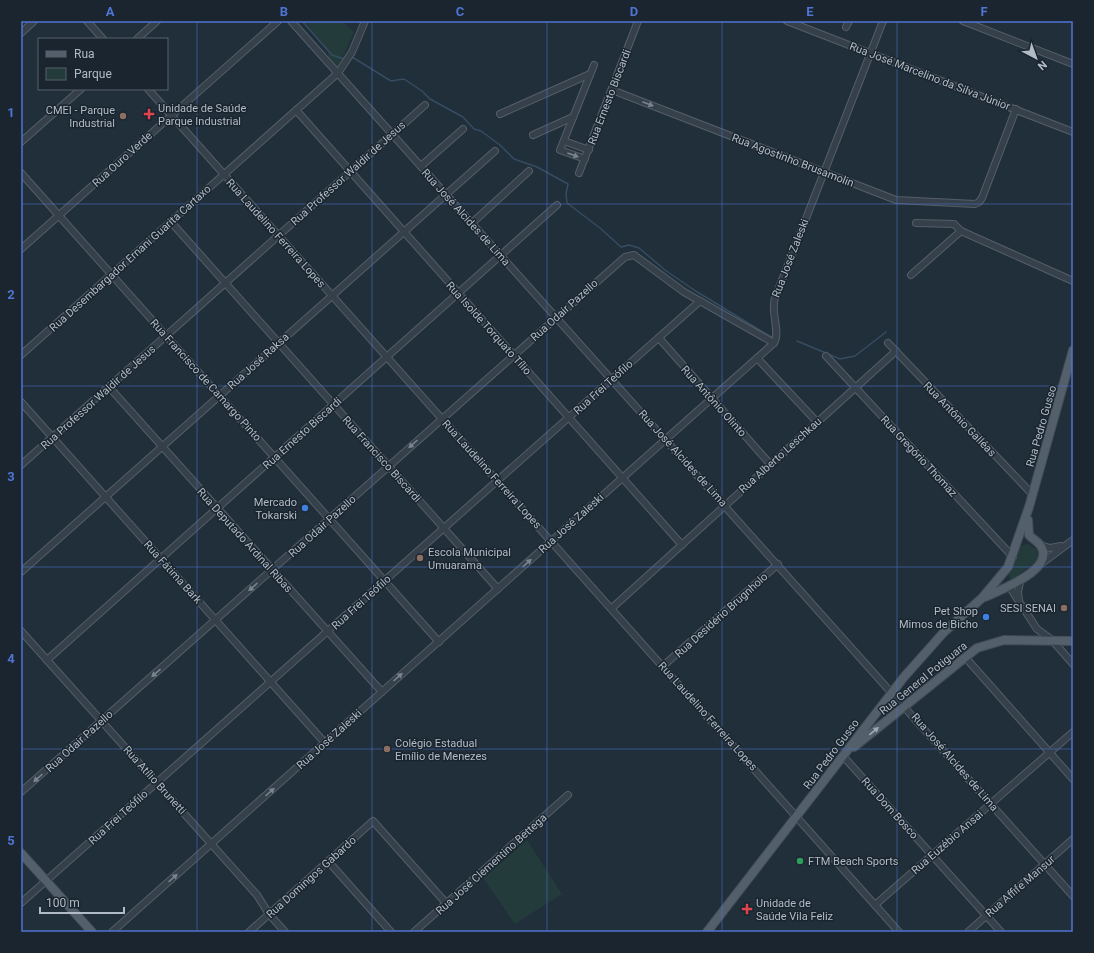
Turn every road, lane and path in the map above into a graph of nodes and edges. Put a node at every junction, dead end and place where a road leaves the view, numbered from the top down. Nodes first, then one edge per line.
1 (34, 21) edge
2 (87, 21) edge
3 (157, 21) edge
4 (278, 21) edge
5 (291, 21) edge
6 (365, 21) edge
7 (638, 21) edge
8 (787, 21) edge
9 (883, 21) edge
10 (963, 21) edge
11 (21, 33) edge
12 (102, 38) edge
13 (138, 38) edge
14 (870, 53) junction
15 (1073, 64) edge
16 (594, 65) dead end
17 (338, 73) junction
18 (590, 74) junction
19 (80, 90) edge
20 (149, 90) edge
21 (612, 90) junction
22 (425, 105) dead end
23 (1016, 109) junction
24 (296, 110) junction
25 (500, 114) dead end
26 (171, 116) junction
27 (573, 117) junction
28 (463, 129) dead end
29 (1073, 132) edge
30 (392, 134) junction
31 (533, 135) dead end
32 (564, 141) junction
33 (21, 142) edge
34 (588, 150) junction
35 (495, 151) dead end
36 (585, 159) junction
37 (421, 166) junction
38 (350, 171) junction
39 (529, 171) dead end
40 (824, 172) junction
41 (21, 173) edge
42 (579, 173) dead end
43 (224, 174) junction
44 (446, 194) junction
45 (557, 205) dead end
46 (59, 216) junction
47 (171, 222) junction
48 (472, 223) junction
49 (916, 223) dead end
50 (961, 231) junction
51 (404, 232) junction
52 (278, 235) junction
53 (21, 249) edge
54 (501, 255) junction
55 (111, 274) junction
56 (910, 275) dead end
57 (1073, 281) edge
58 (225, 283) junction
59 (458, 293) junction
60 (332, 296) junction
61 (700, 301) junction
62 (556, 317) junction
63 (166, 336) junction
64 (658, 338) junction
65 (279, 343) junction
66 (888, 343) dead end
67 (774, 344) junction
68 (1073, 350) edge
69 (896, 351) junction
70 (21, 355) edge
71 (513, 355) junction
72 (826, 356) dead end
73 (387, 357) junction
74 (757, 358) junction
75 (612, 379) junction
76 (109, 387) junction
77 (856, 387) junction
78 (219, 396) junction
79 (712, 398) junction
80 (21, 402) edge
81 (334, 404) junction
82 (442, 418) junction
83 (569, 418) junction
84 (817, 422) junction
85 (52, 437) junction
86 (666, 439) junction
87 (162, 446) junction
88 (274, 457) junction
89 (770, 464) junction
90 (21, 465) edge
91 (389, 466) junction
92 (622, 478) junction
93 (498, 481) junction
94 (1033, 495) junction
95 (106, 497) junction
96 (726, 506) junction
97 (1029, 507) junction
98 (217, 508) junction
99 (329, 519) junction
100 (444, 528) junction
101 (1033, 539) junction
102 (1018, 540) junction
103 (1073, 540) edge
104 (552, 541) junction
105 (1040, 544) junction
106 (682, 545) junction
107 (1064, 545) junction
108 (1012, 557) junction
109 (161, 559) junction
110 (1042, 563) junction
111 (778, 564) junction
112 (272, 570) junction
113 (21, 572) edge
114 (1002, 576) junction
115 (385, 581) junction
116 (1020, 582) junction
117 (1009, 586) junction
118 (498, 588) junction
119 (982, 598) junction
120 (1020, 602) junction
121 (612, 608) junction
122 (216, 620) junction
123 (21, 631) edge
124 (328, 632) junction
125 (1052, 640) junction
126 (1073, 641) edge
127 (439, 642) junction
128 (965, 656) junction
129 (47, 660) junction
130 (1073, 664) edge
131 (663, 666) junction
132 (271, 682) junction
133 (892, 691) junction
134 (382, 692) junction
135 (905, 706) junction
136 (101, 721) junction
137 (1073, 732) edge
138 (325, 743) junction
139 (1050, 752) junction
140 (843, 756) junction
141 (1073, 779) edge
142 (157, 783) junction
143 (21, 792) edge
144 (568, 795) dead end
145 (991, 803) junction
146 (797, 816) junction
147 (1073, 839) edge
148 (211, 844) junction
149 (21, 853) edge
150 (932, 855) junction
151 (328, 861) junction
152 (1045, 864) junction
153 (46, 881) junction
154 (1073, 896) edge
155 (21, 903) edge
156 (446, 903) junction
157 (875, 905) junction
158 (269, 914) junction
159 (986, 916) junction
160 (92, 932) edge
161 (112, 932) edge
162 (249, 932) edge
163 (285, 932) edge
164 (391, 932) edge
165 (414, 932) edge
166 (707, 932) edge
167 (899, 932) edge
168 (968, 932) edge
169 (1001, 932) edge

1 - 11 street
2 - 12 street
3 - 13 street
4 - 26 street, Rua Ouro Verde
5 - 17 street, Rua José Alcides de Lima
6 - 17 street, Rua Desembargador Ernani Guarita Cartaxo
7 - 21 street, Rua Ernesto Biscardi
8 - 14 street, Rua José Marcelino da Silva Júnior
9 - 14 street, Rua José Zaleski
10 - 15 street
14 - 23 street, Rua José Marcelino da Silva Júnior
14 - 40 street, Rua José Zaleski
16 - 18 street
17 - 24 street, Rua Desembargador Ernani Guarita Cartaxo
17 - 30 street, Rua José Alcides de Lima
18 - 25 street
18 - 27 street
19 - 33 street
20 - 26 street, Rua Laudelino Ferreira Lopes
21 - 34 street, Rua Ernesto Biscardi
21 -> 40 street, Rua Agostinho Brusamolin
22 - 30 street, Rua Professor Waldir de Jesus
23 - 29 street, Rua José Marcelino da Silva Júnior
23 - 40 street, Rua Agostinho Brusamolin
24 - 38 street, Rua Isolde Torquato Tílio
24 - 43 street, Rua Desembargador Ernani Guarita Cartaxo
26 - 43 street, Rua Laudelino Ferreira Lopes
26 - 46 street, Rua Ouro Verde
27 - 31 street
27 - 32 street
28 - 37 street
30 - 37 street, Rua José Alcides de Lima
30 - 38 street, Rua Professor Waldir de Jesus
32 - 34 street
32 -> 36 street
34 - 36 street, Rua Ernesto Biscardi
35 - 44 street, Rua José Raksa
36 - 42 street, Rua Ernesto Biscardi
37 - 44 street, Rua José Alcides de Lima
38 - 51 street, Rua Isolde Torquato Tílio
38 - 52 street, Rua Professor Waldir de Jesus
39 - 48 street
40 - 67 street, Rua José Zaleski
41 - 46 street, Rua Francisco de Camargo Pinto
43 - 47 street, Rua Desembargador Ernani Guarita Cartaxo
43 - 52 street, Rua Laudelino Ferreira Lopes
44 - 48 street, Rua José Alcides de Lima
44 - 51 street, Rua José Raksa
45 - 54 street, Rua Ernesto Biscardi
46 - 53 street, Rua Ouro Verde
46 - 55 street, Rua Francisco de Camargo Pinto
47 - 55 street, Rua Desembargador Ernani Guarita Cartaxo
47 - 58 street, Rua Francisco Biscardi
48 - 54 street, Rua José Alcides de Lima
49 - 50 street
50 - 56 street
50 - 57 street
51 - 59 street, Rua Isolde Torquato Tílio
51 - 60 street, Rua José Raksa
52 - 58 street, Rua Professor Waldir de Jesus
52 - 60 street, Rua Laudelino Ferreira Lopes
54 - 59 street, Rua Ernesto Biscardi
54 - 62 street, Rua José Alcides de Lima
55 - 63 street, Rua Francisco de Camargo Pinto
55 - 70 street, Rua Desembargador Ernani Guarita Cartaxo
58 - 63 street, Rua Professor Waldir de Jesus
58 - 65 street, Rua Francisco Biscardi
59 - 71 street, Rua Isolde Torquato Tílio
59 - 73 street, Rua Ernesto Biscardi
60 - 65 street, Rua José Raksa
60 - 73 street, Rua Laudelino Ferreira Lopes
61 - 62 street, Rua Odair Pazello
61 - 64 street, Rua Frei Teófilo
61 - 67 street
62 - 71 street, Rua Odair Pazello
62 - 75 street, Rua José Alcides de Lima
63 - 76 street, Rua Professor Waldir de Jesus
63 - 78 street, Rua Francisco de Camargo Pinto
64 - 75 street, Rua Frei Teófilo
64 - 79 street, Rua Antônio Olinto
65 - 78 street, Rua José Raksa
65 - 81 street, Rua Francisco Biscardi
66 - 69 street, Rua Antônio Galléas
67 - 74 street, Rua José Zaleski
68 - 94 main road, Rua Pedro Gusso
69 - 77 street, Rua Alberto Leschkau
69 - 94 street, Rua Antônio Galléas
71 - 82 street, Rua Odair Pazello
71 - 83 street, Rua Isolde Torquato Tílio
72 - 77 street, Rua Gregório Thomaz
73 - 81 street, Rua Ernesto Biscardi
73 - 82 street, Rua Laudelino Ferreira Lopes
74 - 79 street, Rua José Zaleski
74 - 84 street
75 - 83 street, Rua Frei Teófilo
75 - 86 street, Rua José Alcides de Lima
76 - 85 street, Rua Professor Waldir de Jesus
76 - 87 street, Rua Deputado Ardinal Ribas
77 - 84 street, Rua Alberto Leschkau
77 - 108 street, Rua Gregório Thomaz
78 - 87 street, Rua José Raksa
78 - 88 street, Rua Francisco de Camargo Pinto
79 - 86 street, Rua José Zaleski
79 - 89 street, Rua Antônio Olinto
80 - 85 street, Rua Fátima Bark
81 - 88 street, Rua Ernesto Biscardi
81 - 91 street, Rua Francisco Biscardi
82 -> 91 street, Rua Odair Pazello
82 - 93 street, Rua Laudelino Ferreira Lopes
83 - 92 street, Rua Isolde Torquato Tílio
83 - 93 street, Rua Frei Teófilo
84 - 89 street, Rua Alberto Leschkau
85 - 90 street, Rua Professor Waldir de Jesus
85 - 95 street, Rua Fátima Bark
86 - 92 street, Rua José Zaleski
86 - 96 street, Rua José Alcides de Lima
87 - 95 street, Rua José Raksa
87 - 98 street, Rua Deputado Ardinal Ribas
88 - 98 street, Rua Ernesto Biscardi
88 - 99 street, Rua Francisco de Camargo Pinto
89 - 96 street, Rua Alberto Leschkau
91 - 99 street, Rua Odair Pazello
91 - 100 street, Rua Francisco Biscardi
92 - 104 street, Rua José Zaleski
92 - 106 street, Rua Isolde Torquato Tílio
93 - 100 street, Rua Frei Teófilo
93 - 104 street, Rua Laudelino Ferreira Lopes
94 - 97 main road, Rua Pedro Gusso
95 - 109 street, Rua Fátima Bark
95 - 113 street, Rua José Raksa
96 - 106 street, Rua Alberto Leschkau
96 - 111 street, Rua José Alcides de Lima
97 - 101 main road, Rua Pedro Gusso
97 - 102 main road, Rua Pedro Gusso
98 - 109 street, Rua Ernesto Biscardi
98 - 112 street, Rua Deputado Ardinal Ribas
99 - 112 street, Rua Odair Pazello
99 - 115 street, Rua Francisco de Camargo Pinto
100 - 115 street, Rua Frei Teófilo
100 - 118 street, Rua Francisco Biscardi
101 - 102 main road
101 - 105 main road
102 - 108 main road, Rua Pedro Gusso
103 - 107 street
118 -> 104 street, Rua José Zaleski
104 - 121 street, Rua Laudelino Ferreira Lopes
105 - 107 street
105 - 110 main road
106 - 121 street, Rua Alberto Leschkau
107 - 110 street
108 - 114 main road, Rua Pedro Gusso
109 - 122 street, Rua Fátima Bark
109 - 129 street, Rua Ernesto Biscardi
110 - 116 main road, Rua Pedro Gusso
111 - 131 street, Rua Desidério Brugnholo
111 - 133 street, Rua José Alcides de Lima
112 -> 122 street, Rua Odair Pazello
112 - 124 street, Rua Deputado Ardinal Ribas
114 - 117 main road
114 - 119 main road, Rua Pedro Gusso
115 - 124 street, Rua Frei Teófilo
115 - 127 street, Rua Francisco de Camargo Pinto
116 - 117 main road, Rua Pedro Gusso
116 - 120 street
117 - 119 main road, Rua Pedro Gusso
117 - 120 street
118 - 127 street, Rua José Zaleski
119 - 133 main road, Rua Pedro Gusso
120 - 125 street
121 - 131 street, Rua Laudelino Ferreira Lopes
122 - 132 street, Rua Fátima Bark
122 -> 136 street, Rua Odair Pazello
123 - 129 street, Rua Atílio Brunetti
124 - 132 street, Rua Frei Teófilo
124 - 134 street, Rua Deputado Ardinal Ribas
125 - 126 main road, Rua General Potiguara
125 - 128 main road, Rua General Potiguara
125 - 130 street
134 -> 127 street, Rua José Zaleski
128 - 135 main road, Rua General Potiguara
128 - 139 street
129 - 136 street, Rua Atílio Brunetti
131 - 146 street, Rua Laudelino Ferreira Lopes
132 - 138 street, Rua Fátima Bark
132 - 142 street, Rua Frei Teófilo
133 - 135 street, Rua José Alcides de Lima
133 - 140 main road, Rua Pedro Gusso
134 - 138 street, Rua José Zaleski
140 -> 135 main road, Rua General Potiguara
135 - 145 street, Rua José Alcides de Lima
136 - 142 street, Rua Atílio Brunetti
136 -> 143 street, Rua Odair Pazello
137 - 139 street, Rua Euzébio Ansai
148 -> 138 street, Rua José Zaleski
139 - 141 street
139 - 145 street, Rua Euzébio Ansai
140 - 146 main road, Rua Pedro Gusso
140 - 150 street, Rua Dom Bosco
142 - 148 street, Rua Atílio Brunetti
142 - 153 street, Rua Frei Teófilo
144 - 156 street, Rua José Clementino Bettega
145 - 150 street, Rua Euzébio Ansai
145 - 152 street, Rua José Alcides de Lima
146 - 157 street, Rua Laudelino Ferreira Lopes
146 - 166 main road, Rua Pedro Gusso
147 - 152 street, Rua Affife Mansur
148 - 158 street, Rua Atílio Brunetti
161 -> 148 street, Rua José Zaleski
149 - 153 main road
150 - 157 street, Rua Euzébio Ansai
150 - 159 street, Rua Dom Bosco
151 - 156 street, Rua Domingos Gabardo
151 - 158 street, Rua Domingos Gabardo
151 - 164 street
152 - 154 street, Rua José Alcides de Lima
152 - 159 street, Rua Affife Mansur
153 - 155 street, Rua Frei Teófilo
153 - 160 main road
156 - 165 street, Rua José Clementino Bettega
157 - 167 street, Rua Laudelino Ferreira Lopes
158 - 162 street, Rua Domingos Gabardo
158 - 163 street, Rua Atílio Brunetti
159 - 168 street, Rua Affife Mansur
159 - 169 street, Rua Dom Bosco

